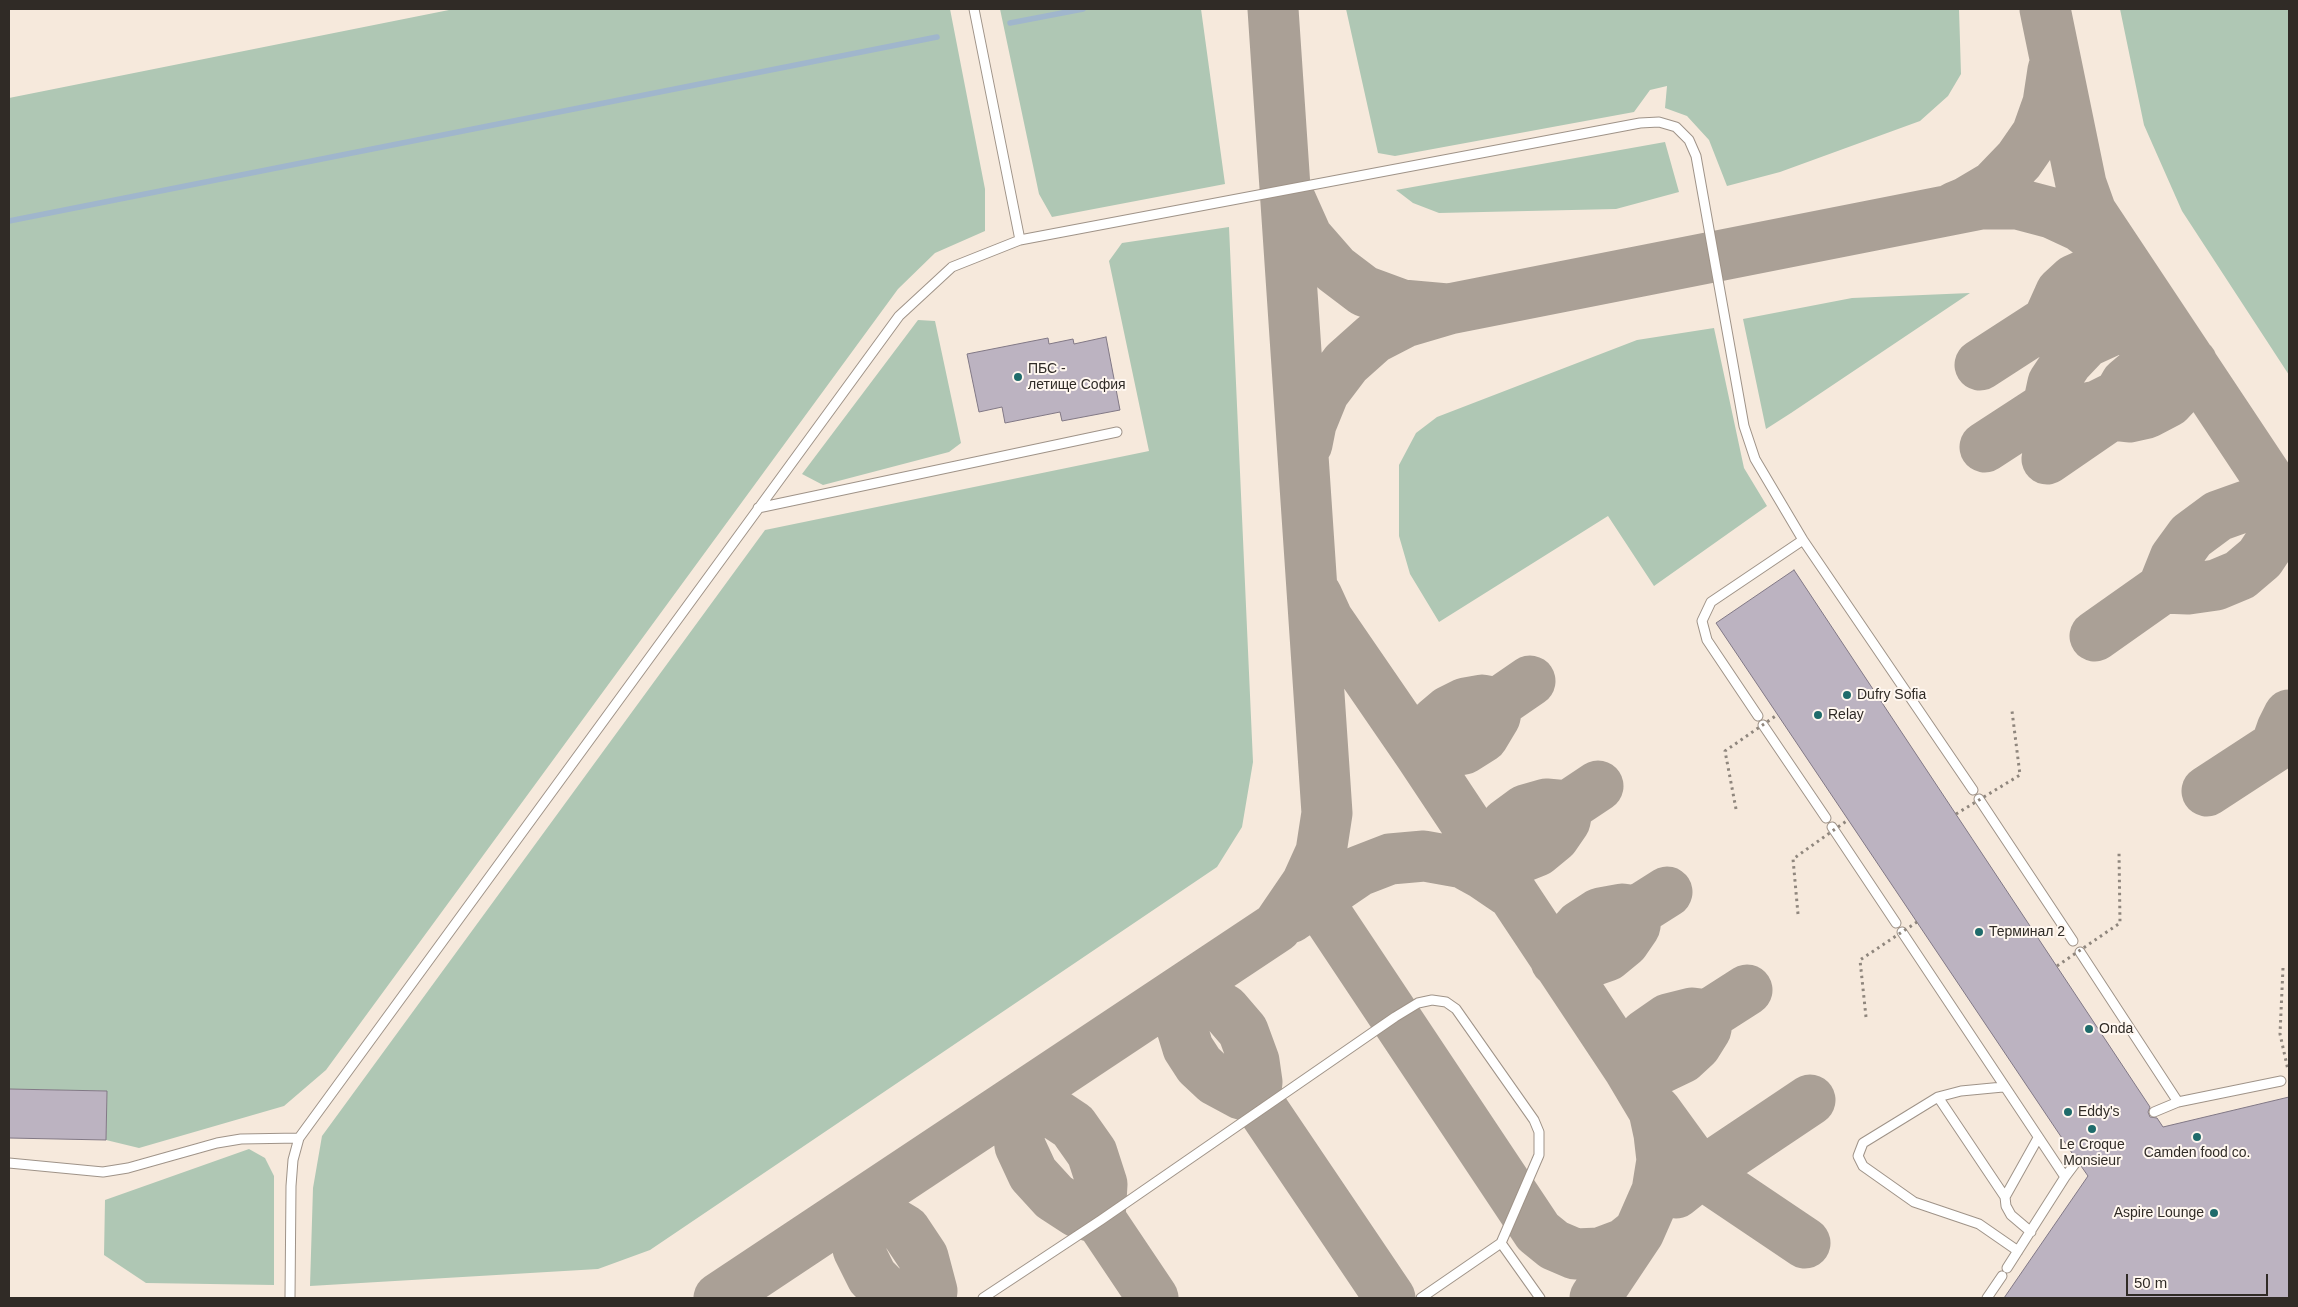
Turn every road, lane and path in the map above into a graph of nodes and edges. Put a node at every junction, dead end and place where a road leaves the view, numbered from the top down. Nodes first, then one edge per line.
1 (974, 9) edge
2 (1020, 240) junction
3 (1117, 432) dead end
4 (758, 508) junction
5 (1803, 540) junction
6 (2012, 711) dead end
7 (1778, 715) dead end
8 (1758, 716) dead end
9 (1763, 725) dead end
10 (1973, 790) dead end
11 (1979, 799) dead end
12 (1736, 809) dead end
13 (1956, 814) dead end
14 (1826, 818) dead end
15 (1848, 820) dead end
16 (1832, 827) dead end
17 (2119, 852) dead end
18 (1798, 914) dead end
19 (1917, 922) dead end
20 (1896, 923) dead end
21 (1902, 932) dead end
22 (2073, 941) dead end
23 (2080, 952) dead end
24 (2057, 966) dead end
25 (2283, 968) dead end
26 (1866, 1017) dead end
27 (2289, 1075) edge
28 (2281, 1081) dead end
29 (2003, 1087) junction
30 (1938, 1097) junction
31 (2178, 1102) junction
32 (2154, 1112) dead end
33 (299, 1138) junction
34 (2038, 1138) junction
35 (2077, 1161) dead end
36 (9, 1163) edge
37 (2064, 1177) junction
38 (2005, 1197) junction
39 (2031, 1232) junction
40 (1501, 1243) junction
41 (2018, 1251) junction
42 (290, 1298) edge
43 (983, 1298) edge
44 (1421, 1298) edge
45 (1540, 1298) edge
46 (1987, 1298) edge

1 - 2 lane
2 - 4 lane
2 - 5 lane
3 - 4 lane
4 - 33 lane
5 - 8 lane
5 - 10 lane
6 - 13 path, bridge
7 - 12 path, bridge
9 - 14 lane
11 - 22 lane
15 - 18 path, bridge
16 - 20 lane
17 - 24 path, bridge
19 - 26 path, bridge
21 - 29 lane
23 - 31 lane
25 - 27 path
28 - 31 lane
29 - 30 lane
29 - 34 lane
30 - 38 lane
30 - 41 lane
31 - 32 lane
33 - 36 lane
33 - 42 lane
34 - 37 lane
34 - 38 lane
35 - 37 lane
37 - 39 lane
38 - 39 lane
39 - 41 lane
40 - 43 lane
40 - 44 lane
40 - 45 lane
41 - 46 lane

